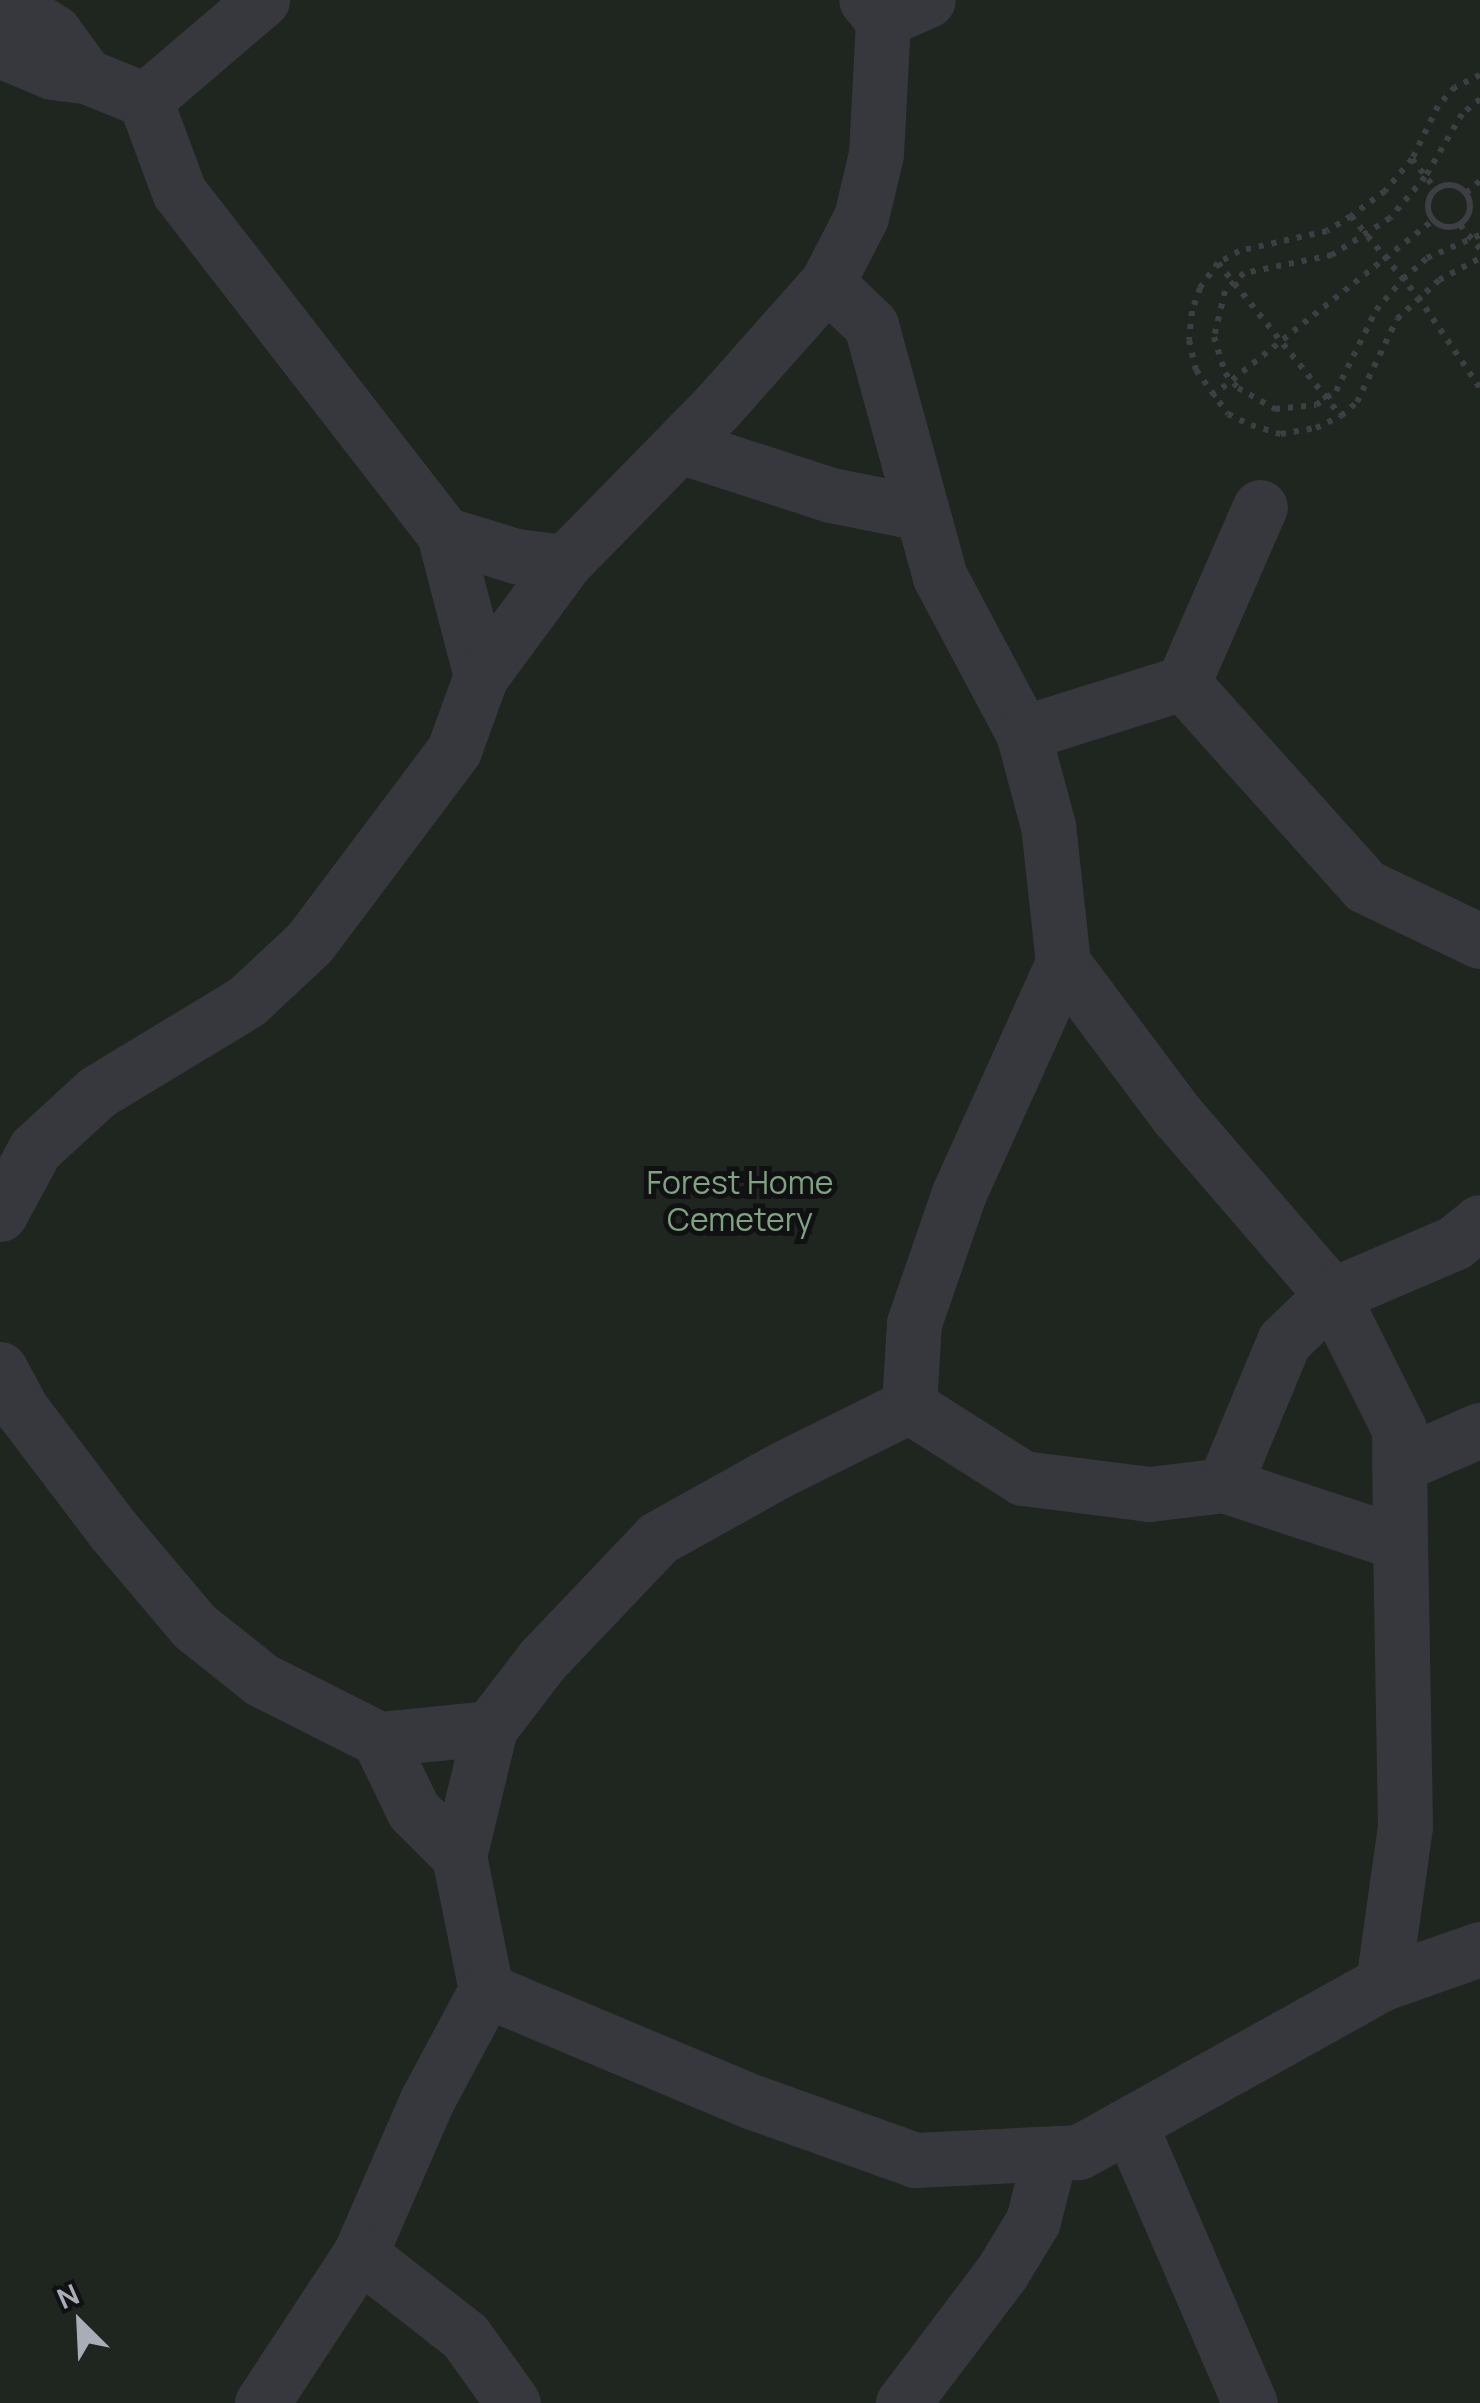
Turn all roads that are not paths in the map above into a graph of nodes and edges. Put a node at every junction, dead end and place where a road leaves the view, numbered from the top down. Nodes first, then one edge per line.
1 (4, 0) edge
2 (262, 0) edge
3 (892, 7) edge
4 (0, 50) edge
5 (86, 76) junction
6 (146, 100) junction
7 (826, 283) junction
8 (680, 446) junction
9 (1260, 507) dead end
10 (921, 513) junction
11 (444, 534) junction
12 (565, 562) junction
13 (481, 676) junction
14 (1183, 683) junction
15 (1023, 733) junction
16 (1480, 942) edge
17 (1063, 963) junction
18 (0, 1214) edge
19 (1480, 1222) edge
20 (1332, 1294) junction
21 (0, 1369) edge
22 (909, 1406) junction
23 (1480, 1430) edge
24 (1400, 1465) junction
25 (1224, 1485) junction
26 (1400, 1543) junction
27 (490, 1728) junction
28 (379, 1738) junction
29 (459, 1856) junction
30 (1480, 1950) edge
31 (1383, 1983) junction
32 (486, 1990) junction
33 (1130, 2124) junction
34 (1050, 2154) junction
35 (360, 2254) junction
36 (262, 2403) edge
37 (513, 2403) edge
38 (903, 2403) edge
39 (1250, 2403) edge

1 - 5 lane
2 - 6 lane
3 - 7 lane
4 - 5 lane
5 - 6 lane
6 - 11 lane
7 - 8 lane
7 - 10 lane
8 - 10 lane
8 - 12 lane
9 - 14 lane
10 - 15 lane
11 - 12 lane
11 - 13 lane
12 - 13 lane
13 - 18 lane
14 - 15 lane
14 - 16 lane
15 - 17 lane
17 - 20 lane
17 - 22 lane
19 - 20 lane
20 - 24 lane
20 - 25 lane
21 - 28 lane
22 - 25 lane
22 - 27 lane
23 - 24 lane
24 - 26 lane
25 - 26 lane
26 - 31 lane
27 - 28 lane
27 - 29 lane
28 - 29 lane
29 - 32 lane
30 - 31 lane
31 - 33 lane
32 - 34 lane
32 - 35 lane
33 - 34 lane
33 - 39 lane
34 - 38 lane
35 - 36 lane
35 - 37 lane

